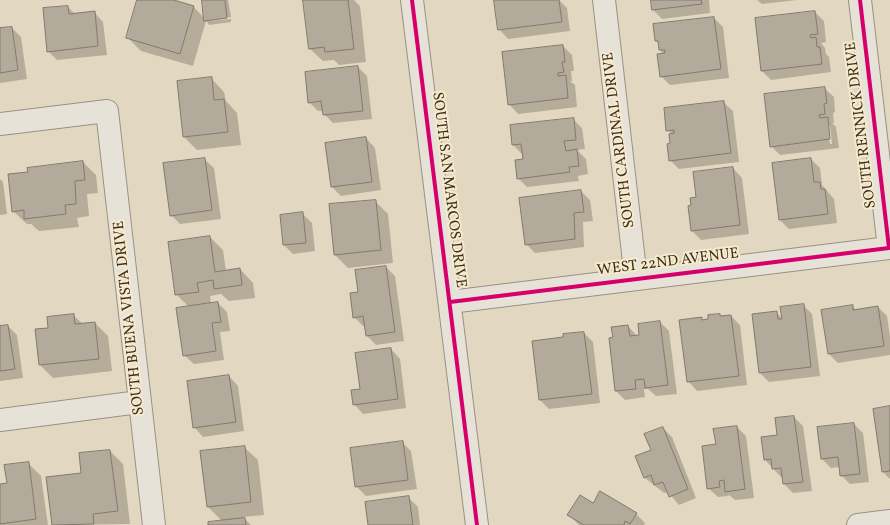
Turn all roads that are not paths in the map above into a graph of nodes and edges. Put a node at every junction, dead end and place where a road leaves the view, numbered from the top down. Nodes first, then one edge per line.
1 (412, 0) edge
2 (604, 0) edge
3 (860, 0) edge
4 (0, 124) edge
5 (889, 248) joint
6 (636, 279) junction
7 (450, 302) junction
8 (139, 402) junction
9 (0, 420) edge
10 (890, 521) edge
11 (154, 525) edge
12 (477, 525) edge
13 (858, 525) edge

1 - 7 street, SOUTH SAN MARCOS DRIVE
2 - 6 street, SOUTH CARDINAL DRIVE
3 - 5 street, SOUTH RENNICK DRIVE
4 - 8 street, SOUTH BUENA VISTA DRIVE
5 - 6 street, WEST 22ND AVENUE
6 - 7 street, WEST 22ND AVENUE
7 - 12 street, SOUTH SAN MARCOS DRIVE
8 - 9 street
8 - 11 street, SOUTH BUENA VISTA DRIVE
10 - 13 street

